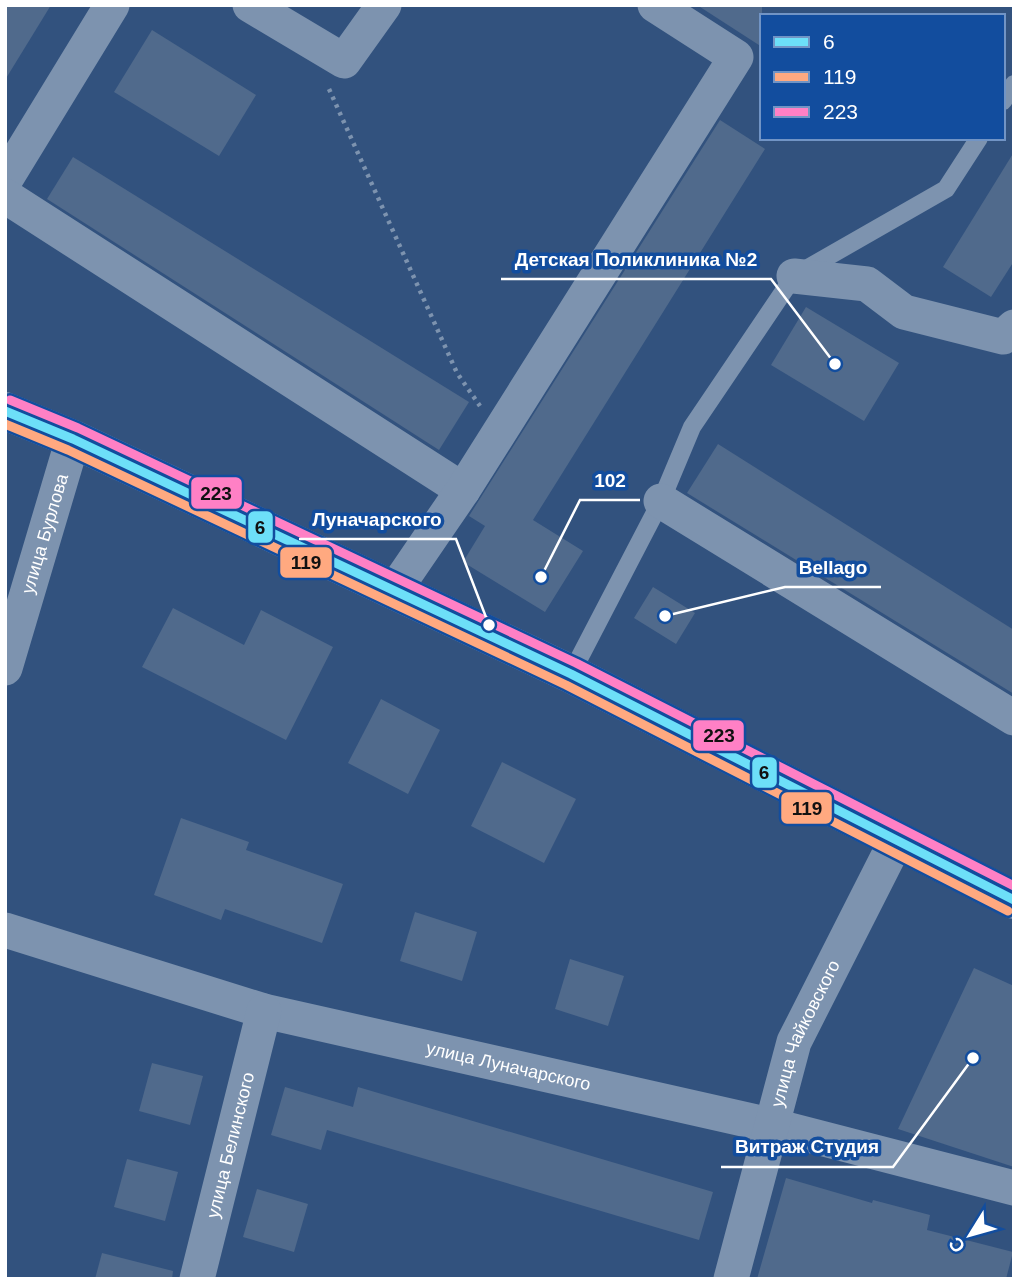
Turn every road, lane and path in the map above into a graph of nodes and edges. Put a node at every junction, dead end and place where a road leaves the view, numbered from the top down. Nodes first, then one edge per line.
1 (112, 5) edge
2 (250, 5) edge
3 (384, 5) edge
4 (655, 5) edge
5 (307, 39) junction
6 (978, 140) edge
7 (5, 180) edge
8 (5, 196) edge
9 (794, 276) junction
10 (1014, 327) edge
11 (5, 411) edge
12 (499, 433) junction
13 (73, 439) junction
14 (463, 490) junction
15 (661, 501) junction
16 (394, 591) junction
17 (5, 668) edge
18 (571, 674) junction
19 (1014, 718) edge
20 (897, 839) junction
21 (1014, 900) edge
22 (5, 930) edge
23 (264, 1011) junction
24 (774, 1126) junction
25 (1014, 1188) edge
26 (197, 1279) edge
27 (731, 1279) edge

1 - 7 street
2 - 5 street
3 - 5 street
4 - 12 street
5 - 12 path
6 - 9 lane
8 - 14 street
9 - 10 street
9 - 15 lane
11 - 13 street
12 - 14 street
13 - 16 street
13 - 17 street, улица Бурлова
14 - 16 street
15 - 18 lane
15 - 19 street
16 - 18 street
18 - 20 street
20 - 21 street
20 - 24 street, улица Чайковского
22 - 23 street, улица Луначарского
23 - 24 street, улица Луначарского
23 - 26 street, улица Белинского
24 - 25 street, улица Луначарского
24 - 27 street, улица Чайковского

